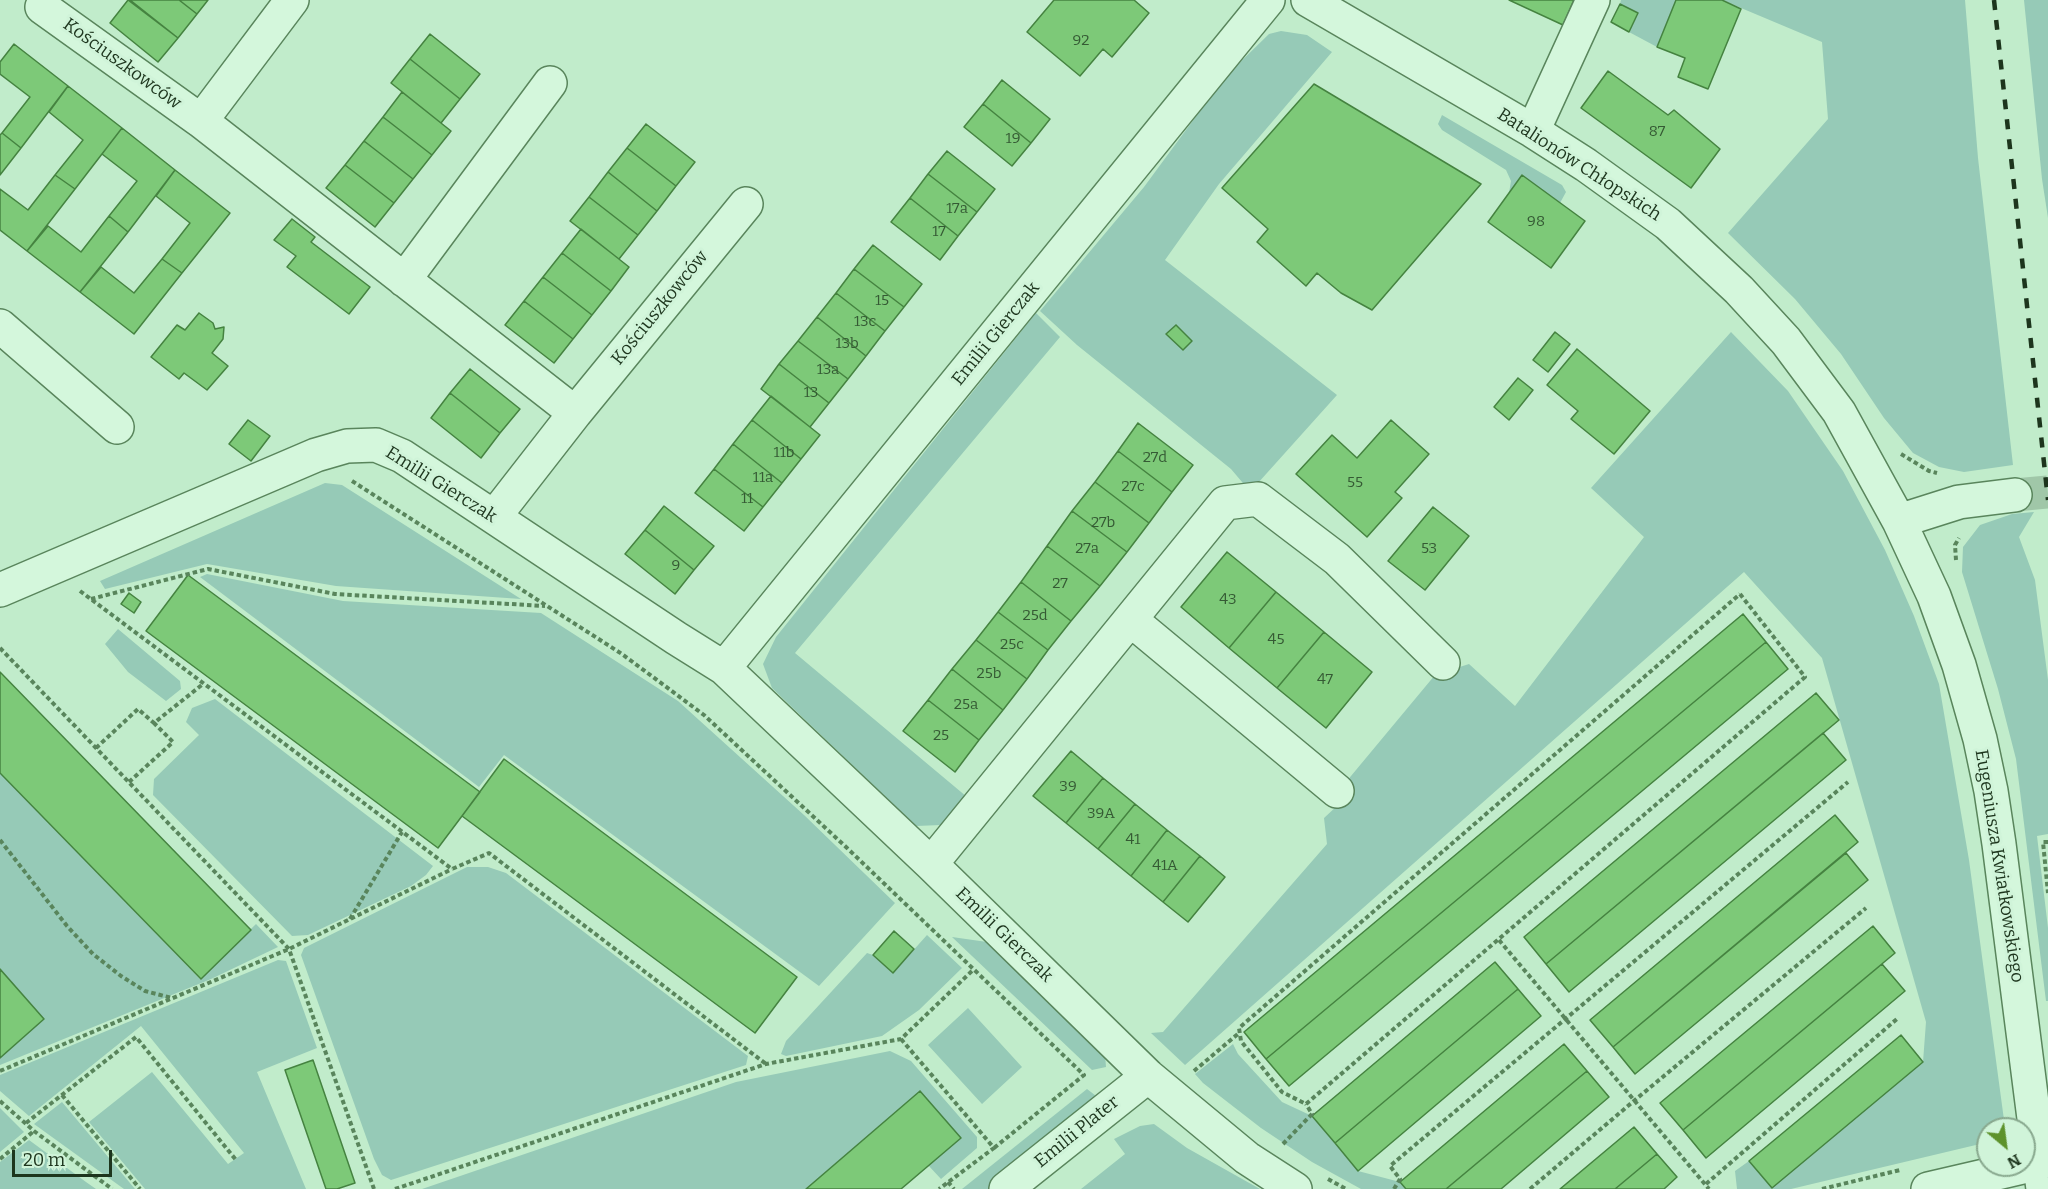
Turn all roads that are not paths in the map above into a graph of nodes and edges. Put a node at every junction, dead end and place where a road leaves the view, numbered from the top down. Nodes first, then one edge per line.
1 (292, 0) edge
2 (1268, 0) edge
3 (1308, 0) edge
4 (1593, 0) edge
5 (42, 7) dead end
6 (550, 83) dead end
7 (201, 121) junction
8 (1533, 131) junction
9 (746, 204) dead end
10 (404, 280) junction
11 (0, 327) edge
12 (575, 412) junction
13 (117, 427) dead end
14 (2015, 495) tunnel mouth
15 (494, 517) junction
16 (1899, 521) junction
17 (0, 590) edge
18 (1131, 620) junction
19 (1443, 663) dead end
20 (724, 668) junction
21 (1337, 791) dead end
22 (931, 864) junction
23 (1148, 1076) junction
24 (2042, 1176) edge
25 (1006, 1189) edge
26 (1295, 1189) edge
27 (1928, 1189) edge

1 - 7 street
2 - 20 street, Emilii Gierczak
3 - 8 street, Batalionów Chłopskich
4 - 8 street
5 - 7 street, Kościuszkowców
6 - 10 street
7 - 10 street, Kościuszkowców
8 - 16 street, Batalionów Chłopskich
9 - 12 street, Kościuszkowców
10 - 12 street, Kościuszkowców
11 - 13 street
12 - 15 street, Kościuszkowców
14 - 16 street
15 - 17 street, Emilii Gierczak
15 - 20 street, Emilii Gierczak
16 - 24 street, Eugeniusza Kwiatkowskiego
18 - 19 street
18 - 21 street
18 - 22 street
20 - 22 street, Emilii Gierczak
22 - 23 street, Emilii Gierczak
23 - 25 street, Emilii Plater
23 - 26 street, Emilii Gierczak
24 - 27 street

